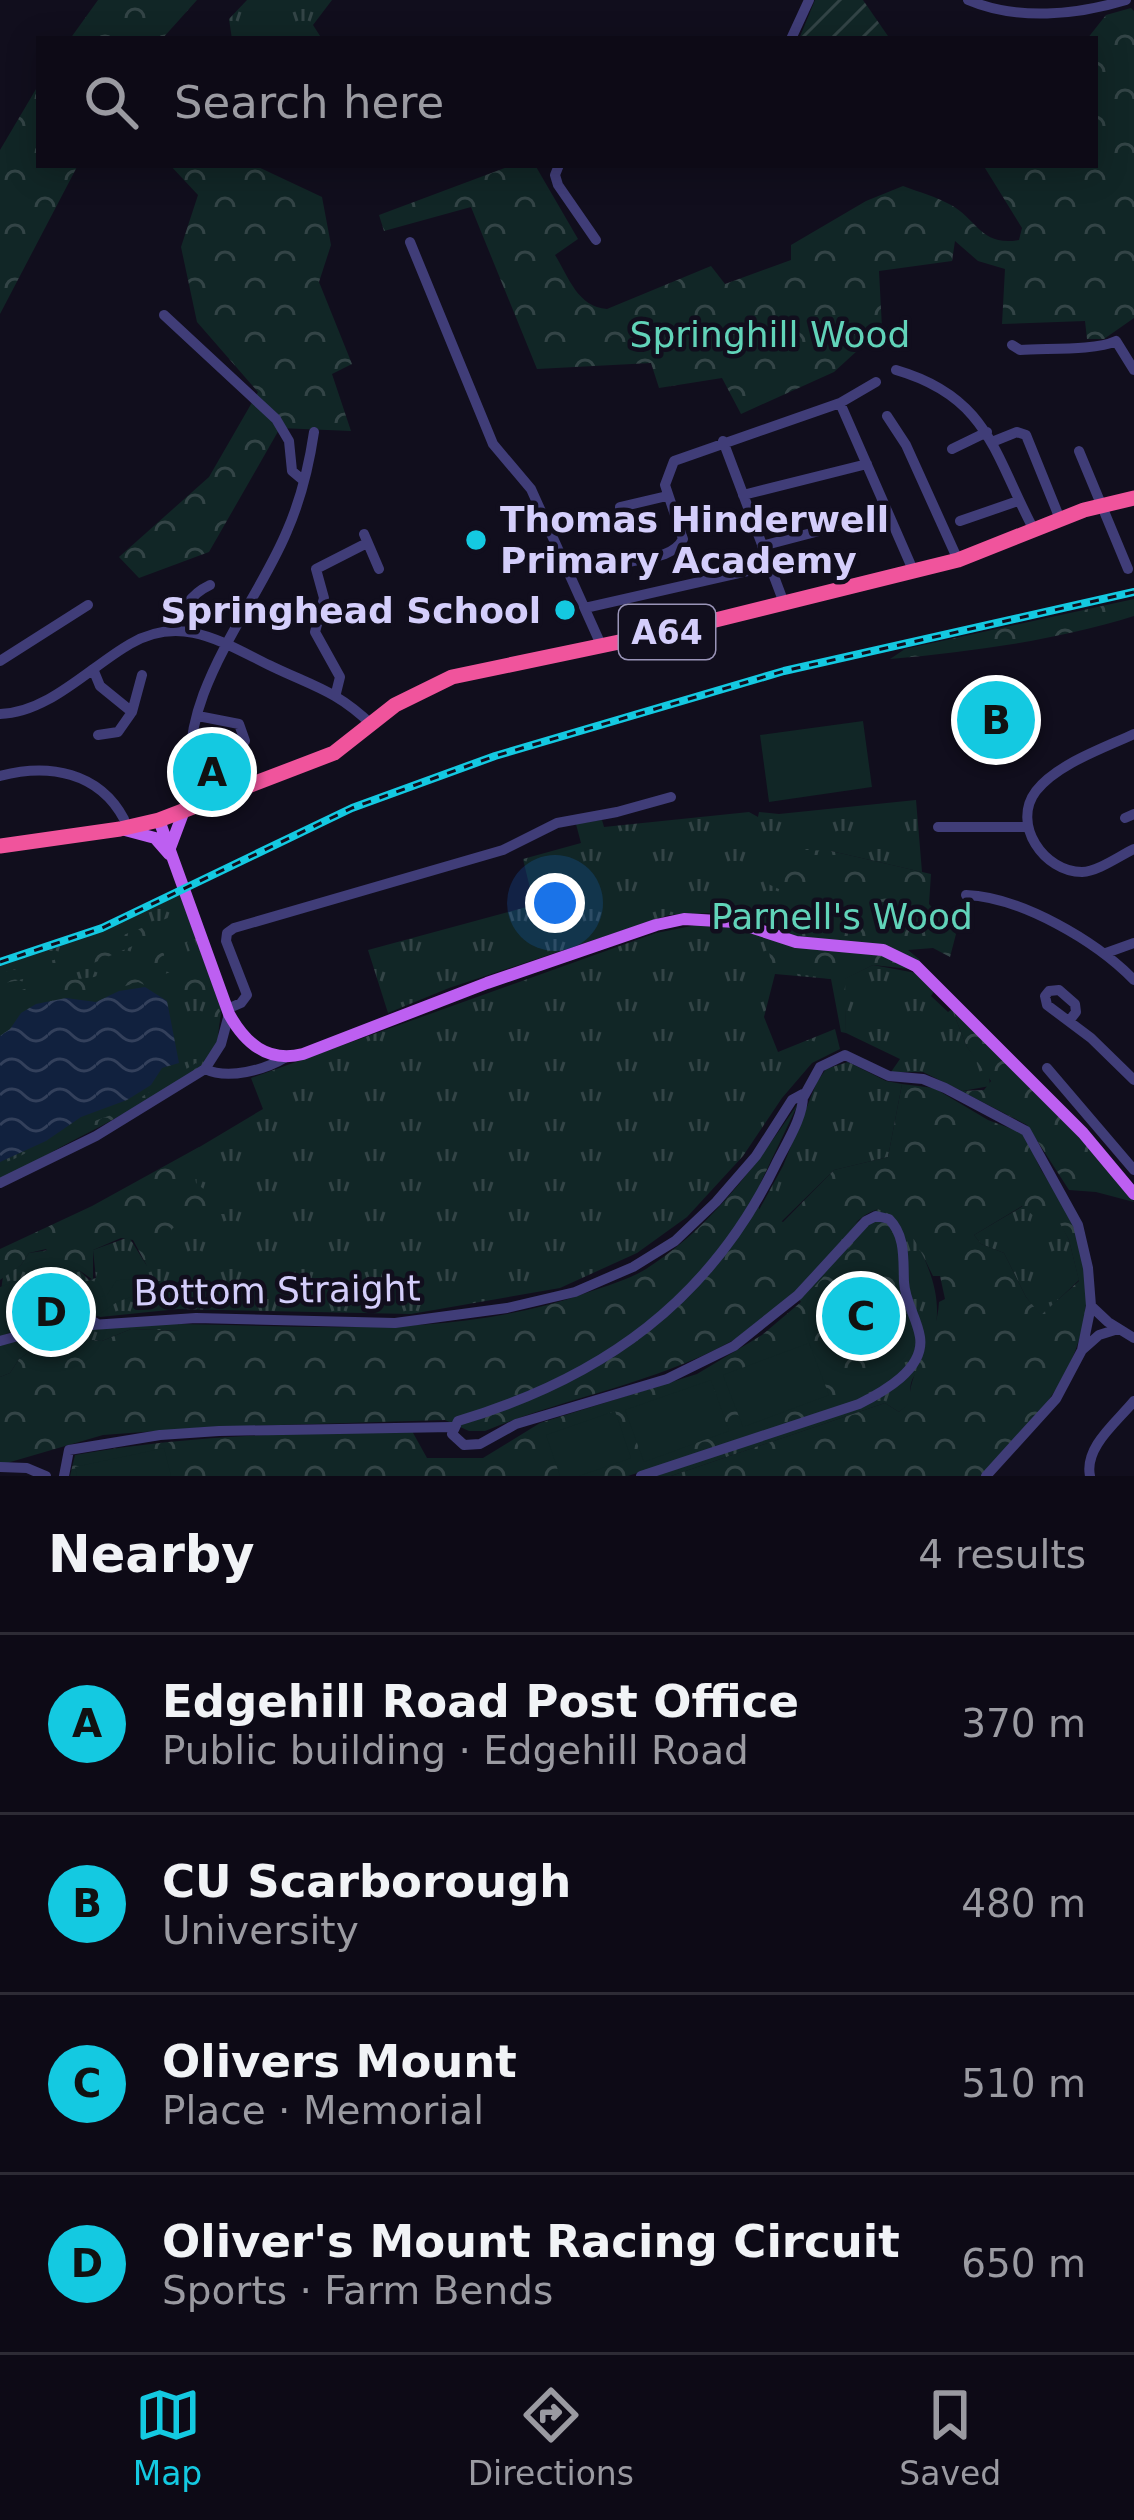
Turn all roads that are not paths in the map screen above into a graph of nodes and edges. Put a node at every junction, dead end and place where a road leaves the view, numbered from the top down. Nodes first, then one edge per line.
1 (809, 0) edge
2 (968, 0) edge
3 (1126, 0) edge
4 (1090, 4) edge
5 (792, 36) edge
6 (558, 168) edge
7 (596, 240) dead end
8 (410, 242) dead end
9 (164, 315) dead end
10 (1012, 345) dead end
11 (896, 370) dead end
12 (1134, 370) edge
13 (876, 382) dead end
14 (841, 403) junction
15 (887, 416) dead end
16 (314, 432) dead end
17 (989, 437) junction
18 (723, 441) junction
19 (952, 448) dead end
20 (1079, 451) dead end
21 (867, 464) junction
22 (304, 481) junction
23 (743, 495) junction
24 (668, 496) junction
25 (1134, 497) edge
26 (1018, 501) junction
27 (1101, 506) junction
28 (620, 507) dead end
29 (888, 513) junction
30 (1060, 519) junction
31 (960, 521) dead end
32 (1034, 530) junction
33 (762, 546) junction
34 (958, 560) junction
35 (629, 562) dead end
36 (770, 566) junction
37 (380, 569) dead end
38 (1128, 569) dead end
39 (913, 570) junction
40 (210, 585) dead end
41 (784, 602) junction
42 (88, 605) dead end
43 (585, 608) junction
44 (175, 630) junction
45 (227, 643) junction
46 (602, 646) junction
47 (0, 661) edge
48 (94, 669) junction
49 (142, 675) dead end
50 (336, 693) junction
51 (132, 712) junction
52 (0, 714) edge
53 (199, 716) junction
54 (372, 725) junction
55 (1134, 734) edge
56 (98, 735) dead end
57 (245, 741) dead end
58 (0, 776) edge
59 (201, 794) junction
60 (671, 797) dead end
61 (187, 807) junction
62 (159, 820) junction
63 (121, 824) junction
64 (938, 827) dead end
65 (1028, 827) junction
66 (0, 846) edge
67 (1134, 849) edge
68 (172, 854) junction
69 (965, 895) dead end
70 (1134, 943) edge
71 (1106, 953) junction
72 (1134, 980) edge
73 (228, 1011) junction
74 (1069, 1021) dead end
75 (286, 1057) junction
76 (1047, 1068) dead end
77 (205, 1069) junction
78 (1134, 1080) edge
79 (804, 1096) junction
80 (1134, 1170) edge
81 (0, 1183) edge
82 (1134, 1193) edge
83 (1091, 1306) junction
84 (99, 1324) junction
85 (1118, 1329) junction
86 (21, 1334) junction
87 (1134, 1338) edge
88 (0, 1341) edge
89 (1082, 1350) junction
90 (1134, 1401) edge
91 (452, 1427) junction
92 (0, 1467) edge
93 (63, 1475) edge
94 (46, 1476) edge
95 (640, 1476) edge
96 (986, 1476) edge
97 (1090, 1476) edge

1 - 5 street
2 - 4 street
3 - 4 street
6 - 7 street
8 - 43 street
9 - 22 street
10 - 12 street
11 - 17 street
13 - 14 street
14 - 18 street
14 - 21 street
15 - 34 street
16 - 22 street
17 - 19 street
17 - 26 street
17 - 30 street
18 - 23 street
18 - 24 street
20 - 27 street
21 - 23 street
21 - 29 street
22 - 45 street
23 - 33 street
24 - 28 street
24 - 35 street
25 - 27 highway, A64
26 - 31 street
26 - 32 street
27 - 30 highway, A64
27 - 38 street
29 - 33 street
29 - 39 street
30 - 32 highway, A64
32 - 34 highway, A64
33 - 36 street
34 - 39 highway, A64
36 - 41 street
36 - 43 street
37 - 50 street
39 - 41 highway, A64
40 - 44 street
41 - 46 highway, A64
42 - 47 street
43 - 46 street
44 - 45 street
44 - 48 street
45 - 50 street
45 - 53 street
46 - 54 highway, A64
48 - 51 street
48 - 52 street
49 - 51 street
50 - 54 street
51 - 56 street
53 - 57 street
53 - 59 street
54 - 59 highway, A64
55 - 65 street
58 - 63 street
59 - 61 highway, A64
60 - 73 street
61 - 62 highway, A64
61 - 68 main road
62 - 63 highway, A64
62 - 68 main road
63 - 66 highway, A64
63 - 68 main road
64 - 65 street
65 - 67 street
68 - 73 main road
69 - 71 street
70 - 71 street
71 - 72 street
73 - 75 main road
73 - 77 street
74 - 78 street
75 - 77 street
75 - 82 main road
76 - 80 street
77 - 81 street
79 - 83 street, Bottom Straight
79 - 84 street, Bottom Straight
79 - 91 street
83 - 85 street
83 - 89 street, Bottom Straight
84 - 86 street, Bottom Straight
84 - 86 street
85 - 87 street
85 - 89 street
86 - 88 street
89 - 96 street
90 - 97 street
91 - 93 street
91 - 95 street
92 - 94 street

